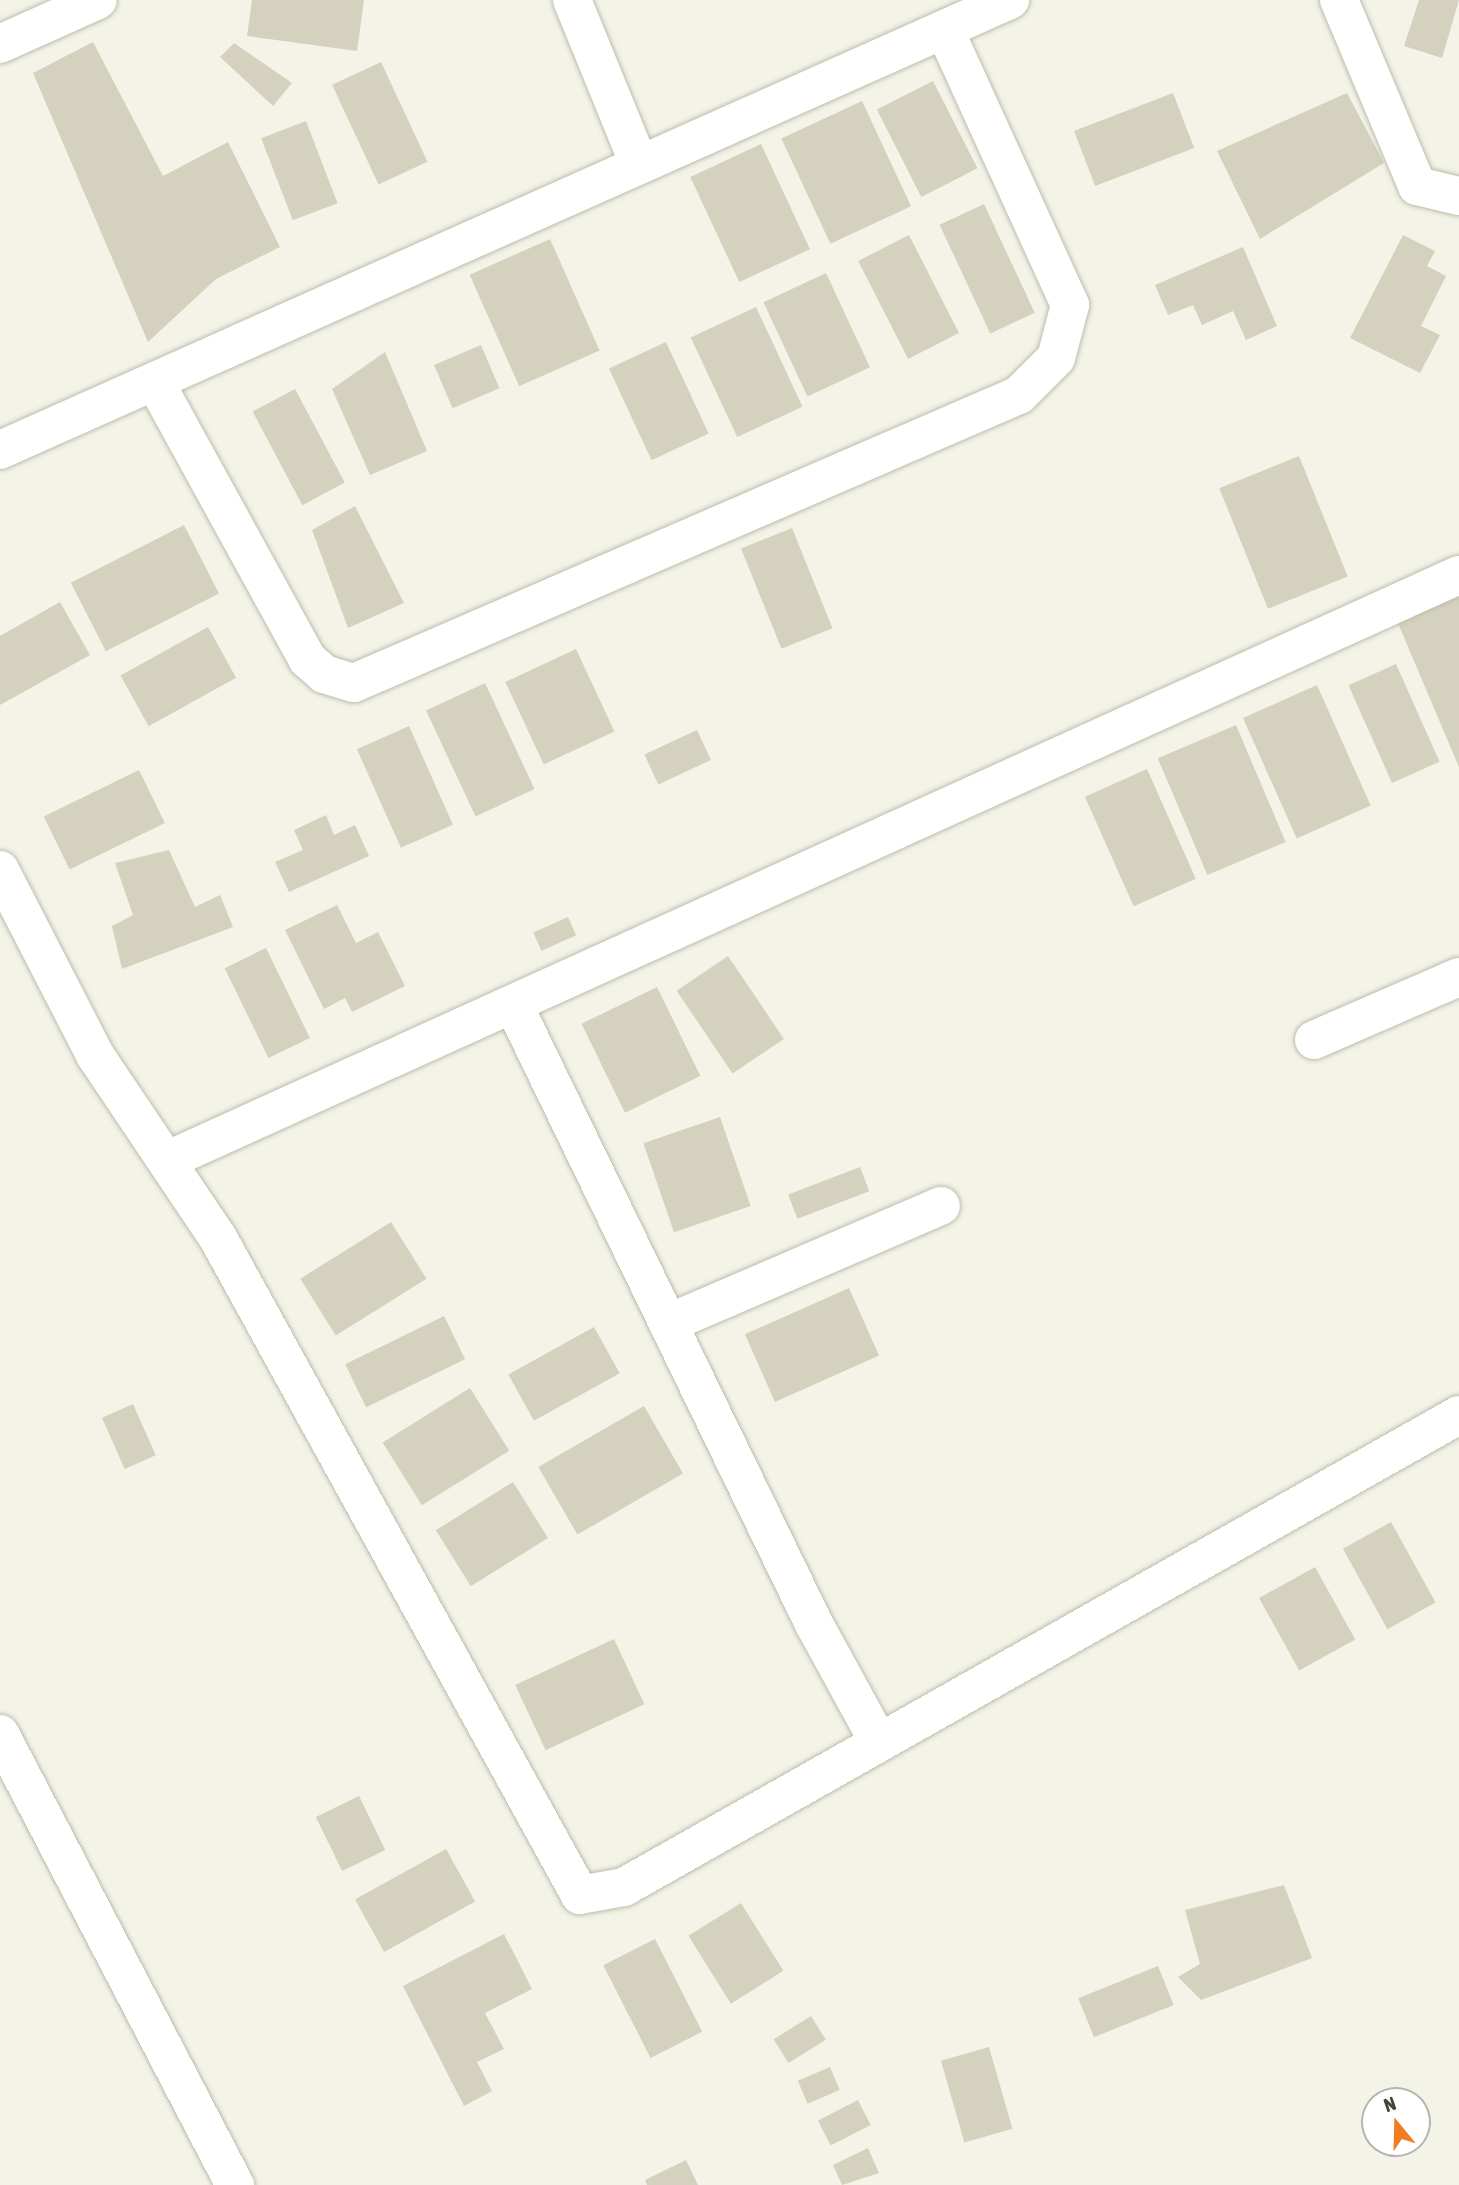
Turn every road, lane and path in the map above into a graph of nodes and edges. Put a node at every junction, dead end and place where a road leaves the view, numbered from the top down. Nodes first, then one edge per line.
1 (98, 0) edge
2 (572, 0) edge
3 (1010, 0) edge
4 (1339, 0) edge
5 (944, 29) junction
6 (0, 44) edge
7 (638, 162) junction
8 (1459, 196) edge
9 (155, 382) junction
10 (0, 450) edge
11 (1459, 575) edge
12 (0, 870) edge
13 (1459, 977) edge
14 (515, 1007) junction
15 (1314, 1040) dead end
16 (168, 1160) junction
17 (941, 1206) dead end
18 (669, 1323) junction
19 (1459, 1415) edge
20 (0, 1734) edge
21 (877, 1740) junction
22 (235, 2185) edge

1 - 6 street
2 - 7 street
3 - 5 street
4 - 8 street
5 - 7 street
5 - 9 street
7 - 9 street
9 - 10 street
11 - 14 street
12 - 16 street
13 - 15 street
14 - 16 street
14 - 18 street
16 - 21 street
17 - 18 street
18 - 21 street
19 - 21 street
20 - 22 street

